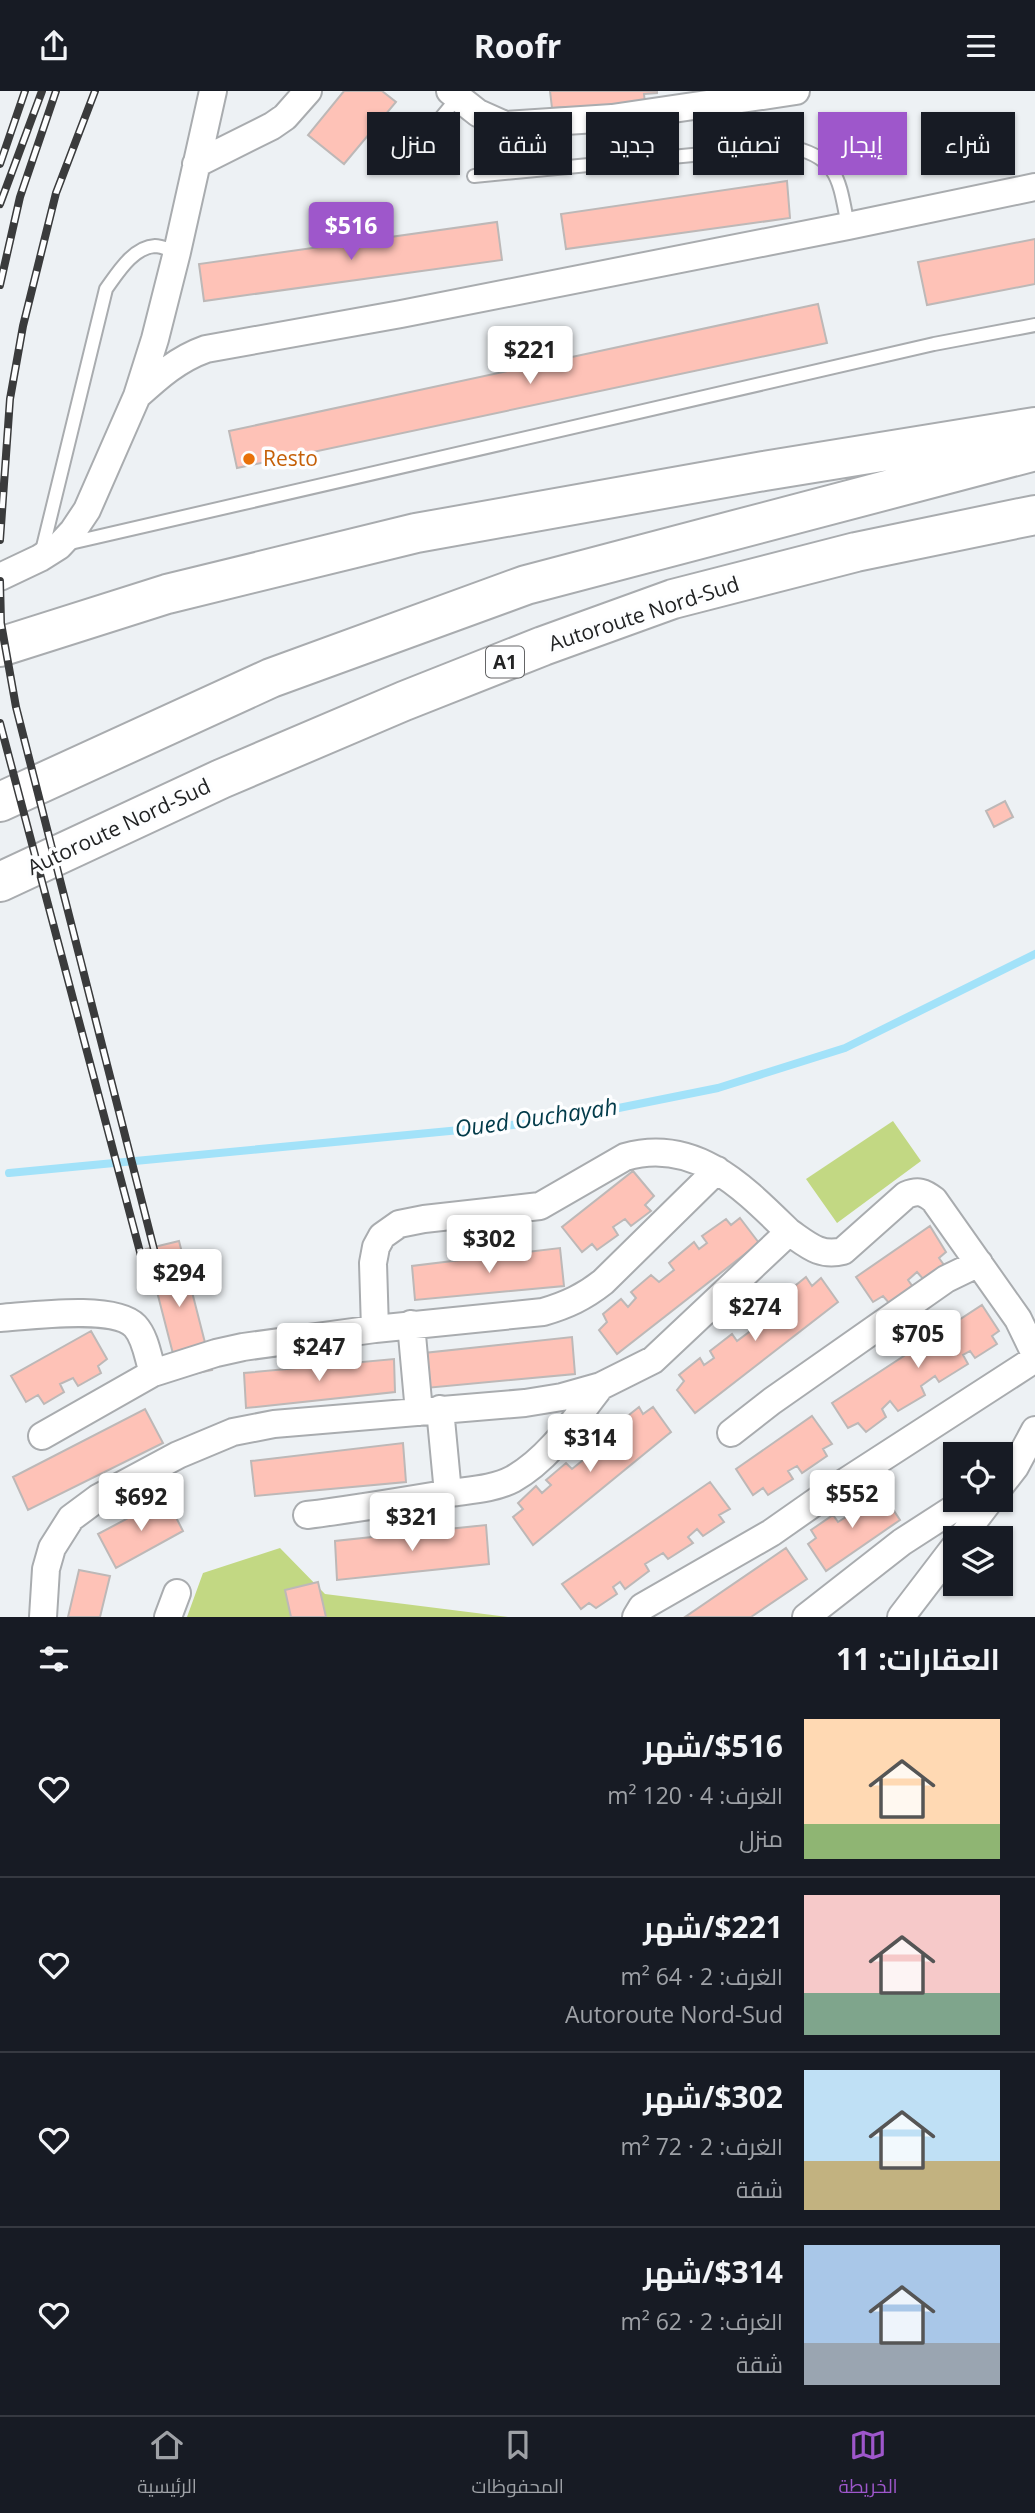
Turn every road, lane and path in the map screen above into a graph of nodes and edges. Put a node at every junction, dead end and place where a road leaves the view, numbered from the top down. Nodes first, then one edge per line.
1 (213, 91) edge
2 (309, 91) edge
3 (796, 91) edge
4 (458, 93) edge
5 (444, 112) edge
6 (196, 164) junction
7 (474, 176) dead end
8 (1035, 187) edge
9 (848, 226) junction
10 (177, 252) junction
11 (1035, 325) edge
12 (137, 395) junction
13 (1035, 427) edge
14 (1035, 451) edge
15 (1035, 515) edge
16 (50, 552) junction
17 (0, 577) edge
18 (0, 647) edge
19 (0, 802) edge
20 (0, 882) edge
21 (717, 1170) junction
22 (789, 1232) junction
23 (979, 1262) junction
24 (0, 1318) edge
25 (411, 1324) junction
26 (375, 1329) junction
27 (1035, 1356) edge
28 (153, 1373) junction
29 (601, 1386) junction
30 (429, 1411) junction
31 (1035, 1430) edge
32 (730, 1433) dead end
33 (42, 1436) dead end
34 (1013, 1465) edge
35 (448, 1493) junction
36 (948, 1512) edge
37 (981, 1512) edge
38 (307, 1515) dead end
39 (970, 1526) edge
40 (943, 1562) edge
41 (820, 1612) edge
42 (43, 1617) edge
43 (636, 1617) edge
44 (901, 1617) edge

1 - 6 street
2 - 6 street
3 - 4 street
4 - 5 lane
6 - 10 street
7 - 9 lane
8 - 9 street
9 - 12 street
10 - 12 street
10 - 16 lane
11 - 16 lane
12 - 16 street
13 - 18 highway
14 - 19 highway
15 - 20 highway, Autoroute Nord-Sud / A1
16 - 17 street
21 - 22 street
21 - 25 street
21 - 26 street
22 - 23 street
22 - 29 street
23 - 27 street
23 - 32 street
24 - 28 street
25 - 26 street
25 - 30 street
26 - 28 street
27 - 43 street
28 - 33 street
29 - 30 street
29 - 35 street
30 - 35 street
30 - 42 street
31 - 34 street
35 - 38 street
36 - 41 street
37 - 39 street
40 - 44 street

